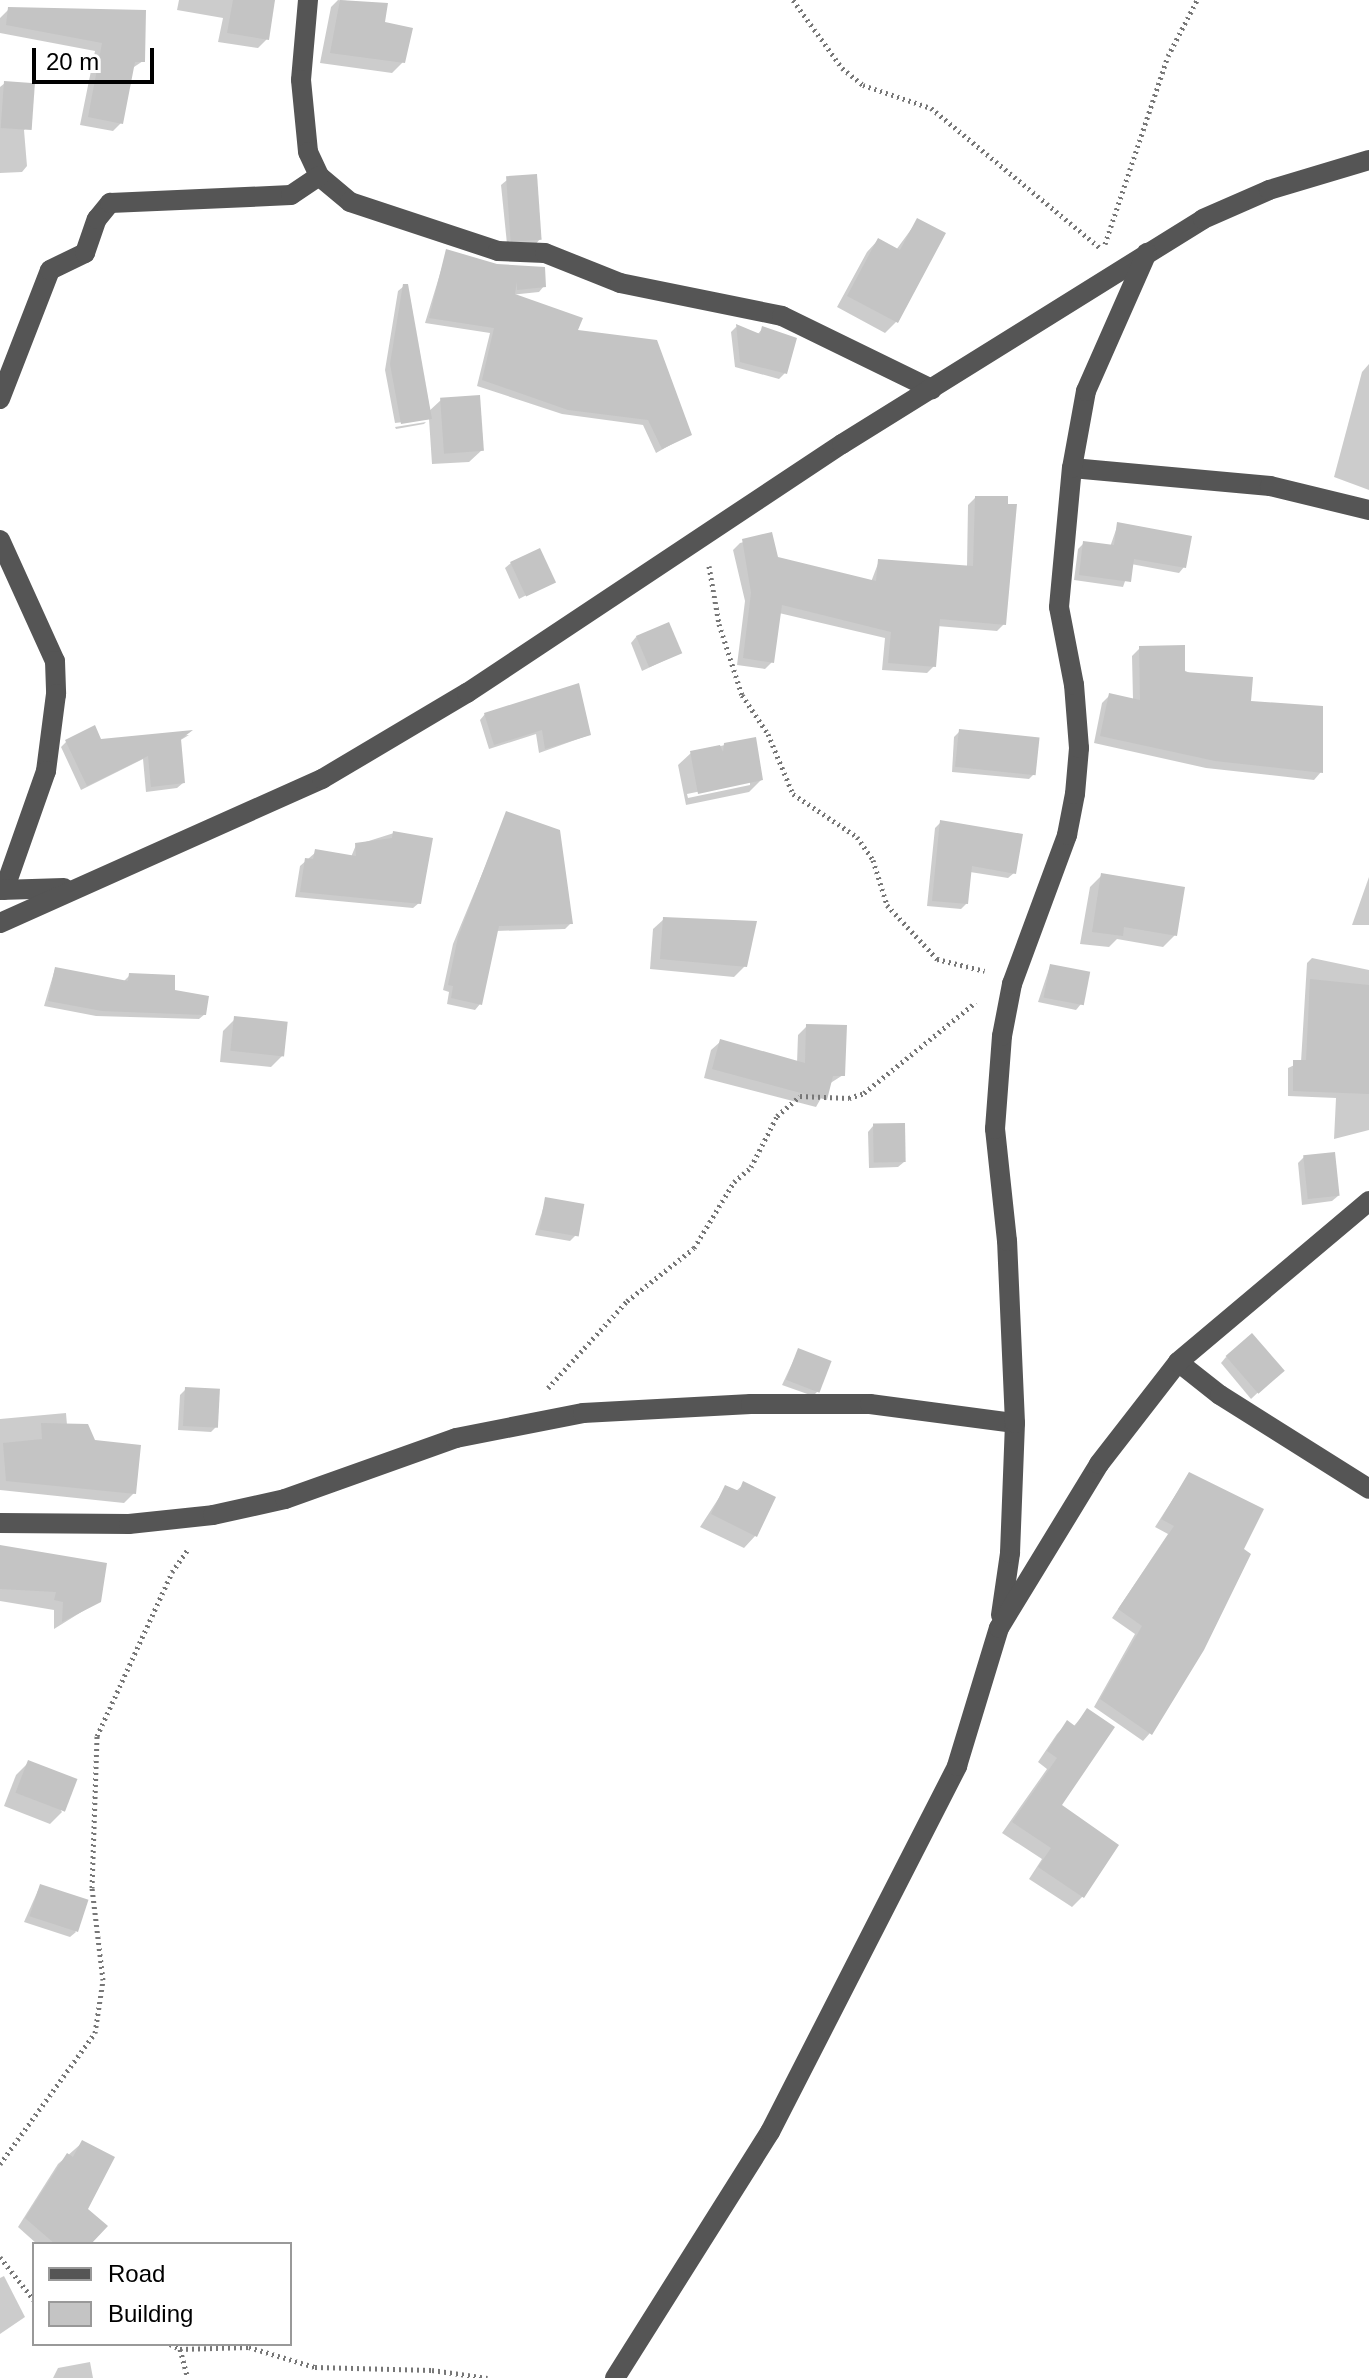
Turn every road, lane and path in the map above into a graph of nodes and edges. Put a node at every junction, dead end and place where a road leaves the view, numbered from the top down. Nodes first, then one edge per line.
1 (308, 0) edge
2 (793, 0) edge
3 (1197, 0) edge
4 (1369, 160) edge
5 (319, 176) junction
6 (1147, 253) junction
7 (932, 389) junction
8 (0, 399) edge
9 (1072, 468) junction
10 (1369, 510) edge
11 (703, 535) junction
12 (0, 540) edge
13 (70, 887) junction
14 (2, 890) edge
15 (0, 923) edge
16 (1018, 968) junction
17 (1369, 1201) edge
18 (1178, 1362) junction
19 (1015, 1423) junction
20 (515, 1425) junction
21 (1369, 1489) edge
22 (213, 1515) junction
23 (0, 1523) edge
24 (999, 1628) junction
25 (0, 2164) edge
26 (0, 2257) edge
27 (32, 2297) edge
28 (174, 2346) edge
29 (180, 2349) junction
30 (188, 2378) edge
31 (487, 2378) edge
32 (615, 2378) edge

1 - 5 street
2 - 3 path
4 - 6 street
5 - 7 street
5 - 8 street
6 - 7 street
6 - 9 street
7 - 11 street
9 - 10 street
9 - 16 street
11 - 13 street
11 - 16 path
12 - 14 street
13 - 14 street
13 - 15 street
16 - 19 street
16 - 20 path
17 - 18 street
18 - 21 street
18 - 24 street
19 - 20 street
19 - 24 street
20 - 22 street
22 - 23 street
22 - 25 path
24 - 32 street
26 - 27 path
28 - 29 path
29 - 30 path
29 - 31 path

